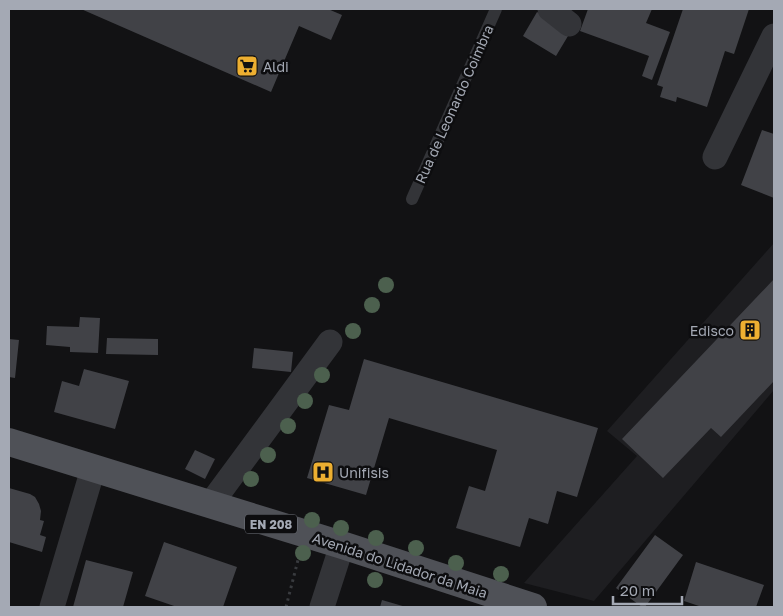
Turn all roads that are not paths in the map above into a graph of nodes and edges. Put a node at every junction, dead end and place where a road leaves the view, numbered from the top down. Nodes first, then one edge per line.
1 (496, 9) edge
2 (550, 9) edge
3 (564, 9) edge
4 (774, 36) edge
5 (715, 157) dead end
6 (412, 199) dead end
7 (330, 342) dead end
8 (9, 442) edge
9 (93, 469) junction
10 (210, 505) junction
11 (342, 545) junction
12 (52, 607) edge
13 (322, 607) edge
14 (533, 607) edge

1 - 6 lane, Rua de Leonardo Coimbra
2 - 3 street
4 - 5 street
7 - 10 street
8 - 9 main road, Avenida do Lidador da Maia / EN 208
9 - 10 main road, Avenida do Lidador da Maia / EN 208
9 - 12 street
10 - 11 main road, Avenida do Lidador da Maia / EN 208
11 - 13 street
11 - 14 main road, Avenida do Lidador da Maia / EN 208

